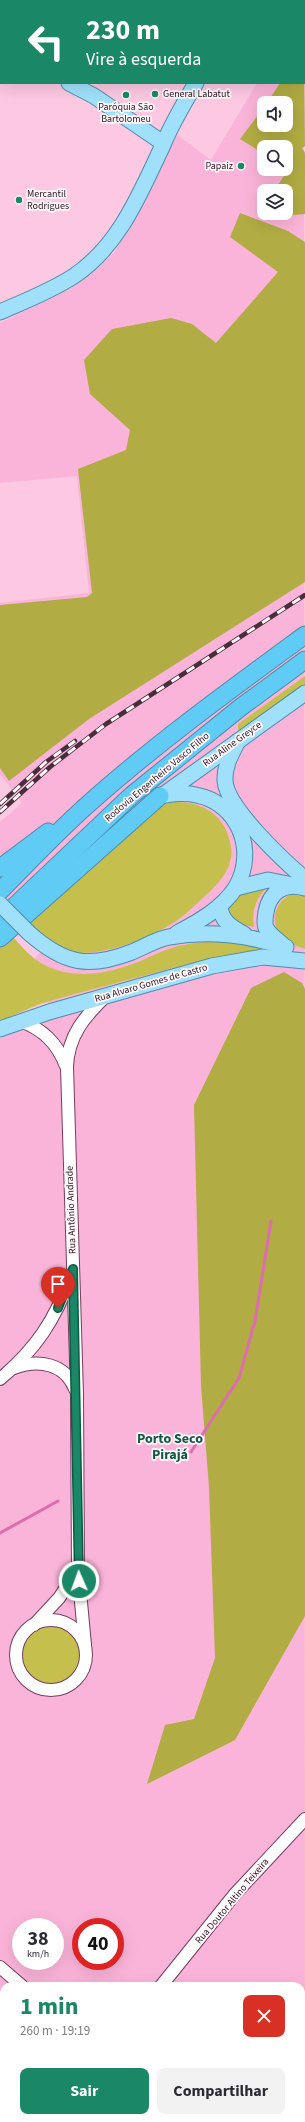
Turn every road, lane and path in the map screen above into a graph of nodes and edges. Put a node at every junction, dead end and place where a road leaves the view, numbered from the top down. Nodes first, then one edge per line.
1 (70, 84) edge
2 (195, 84) edge
3 (163, 143) junction
4 (0, 312) edge
5 (305, 635) edge
6 (305, 660) edge
7 (305, 693) edge
8 (240, 738) junction
9 (160, 796) junction
10 (83, 808) junction
11 (0, 868) edge
12 (302, 884) edge
13 (236, 888) junction
14 (0, 891) edge
15 (0, 904) edge
16 (220, 906) junction
17 (0, 920) edge
18 (168, 937) junction
19 (250, 937) junction
20 (0, 938) edge
21 (286, 947) junction
22 (305, 957) edge
23 (305, 961) edge
24 (106, 996) junction
25 (20, 1021) junction
26 (0, 1029) edge
27 (67, 1067) junction
28 (73, 1269) junction
29 (13, 1368) junction
30 (0, 1379) edge
31 (77, 1394) junction
32 (78, 1570) junction
33 (33, 1625) junction
34 (85, 1645) junction
35 (305, 1819) edge
36 (0, 1967) edge
37 (17, 1982) edge
38 (164, 1982) edge

1 - 3 main road
2 - 3 main road
3 - 4 main road
5 - 10 highway
6 - 17 highway, Rodovia Engenheiro Vasco Filho
7 - 8 main road, Rua Aline Greyce
8 - 9 main road, Rua Aline Greyce
8 - 12 main road
9 - 13 main road
9 - 20 highway
10 - 11 highway
10 - 14 highway
12 - 13 main road
12 - 21 main road
13 - 16 main road
15 - 18 main road, bridge
16 - 18 main road
16 - 19 main road
18 - 19 main road
19 - 21 main road
21 - 22 main road
23 - 24 main road, Rua Alvaro Gomes de Castro
24 - 25 main road, Rua Alvaro Gomes de Castro
24 - 27 street, Rua Antônio Andrade
25 - 26 main road, Rua Alvaro Gomes de Castro
25 - 27 street, Rua Antônio Andrade
27 - 28 street, Rua Antônio Andrade
28 - 29 street
28 - 31 street, Rua Antônio Andrade
29 - 30 street
29 - 31 street
31 - 32 street, Rua Antônio Andrade
32 - 33 street
32 - 34 street, Rua Antônio Andrade
33 - 34 street
33 - 34 street
35 - 38 street, Rua Doutor Altino Teixeira
36 - 37 street

